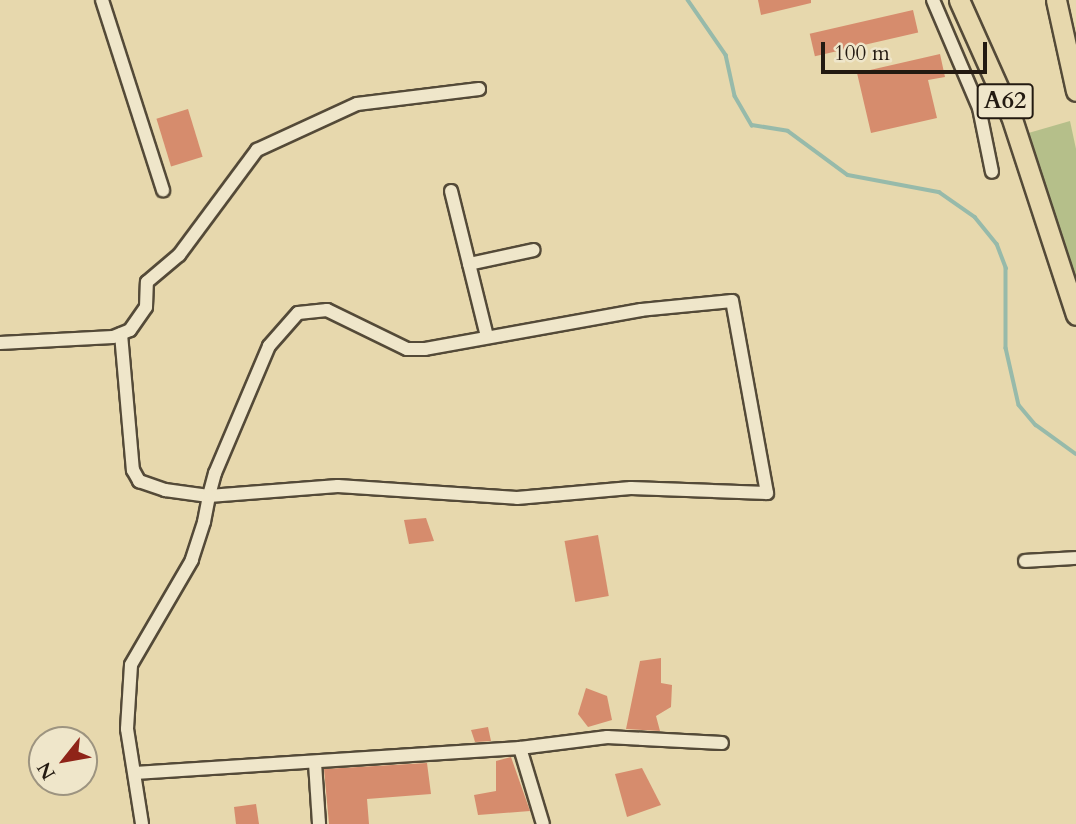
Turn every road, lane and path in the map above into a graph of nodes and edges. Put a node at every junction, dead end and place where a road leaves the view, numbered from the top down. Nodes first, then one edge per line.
1 (102, 0) edge
2 (933, 0) edge
3 (959, 0) edge
4 (1056, 0) edge
5 (479, 89) dead end
6 (1076, 91) edge
7 (992, 172) dead end
8 (163, 190) dead end
9 (451, 191) dead end
10 (534, 250) dead end
11 (469, 264) junction
12 (1076, 315) edge
13 (121, 334) junction
14 (487, 337) junction
15 (0, 343) edge
16 (209, 496) junction
17 (1076, 558) edge
18 (1025, 561) dead end
19 (722, 743) dead end
20 (520, 748) junction
21 (315, 763) junction
22 (135, 773) junction
23 (142, 824) edge
24 (319, 824) edge
25 (543, 824) edge

1 - 8 street
2 - 7 street
3 - 12 highway, Α62
4 - 6 highway, Α62
5 - 13 street
9 - 11 street
10 - 11 street
11 - 14 street
13 - 15 street
13 - 16 street
14 - 16 street
14 - 16 street
16 - 22 street
17 - 18 street
19 - 20 street
20 - 21 street
20 - 25 street
21 - 22 street
21 - 24 street
22 - 23 street

